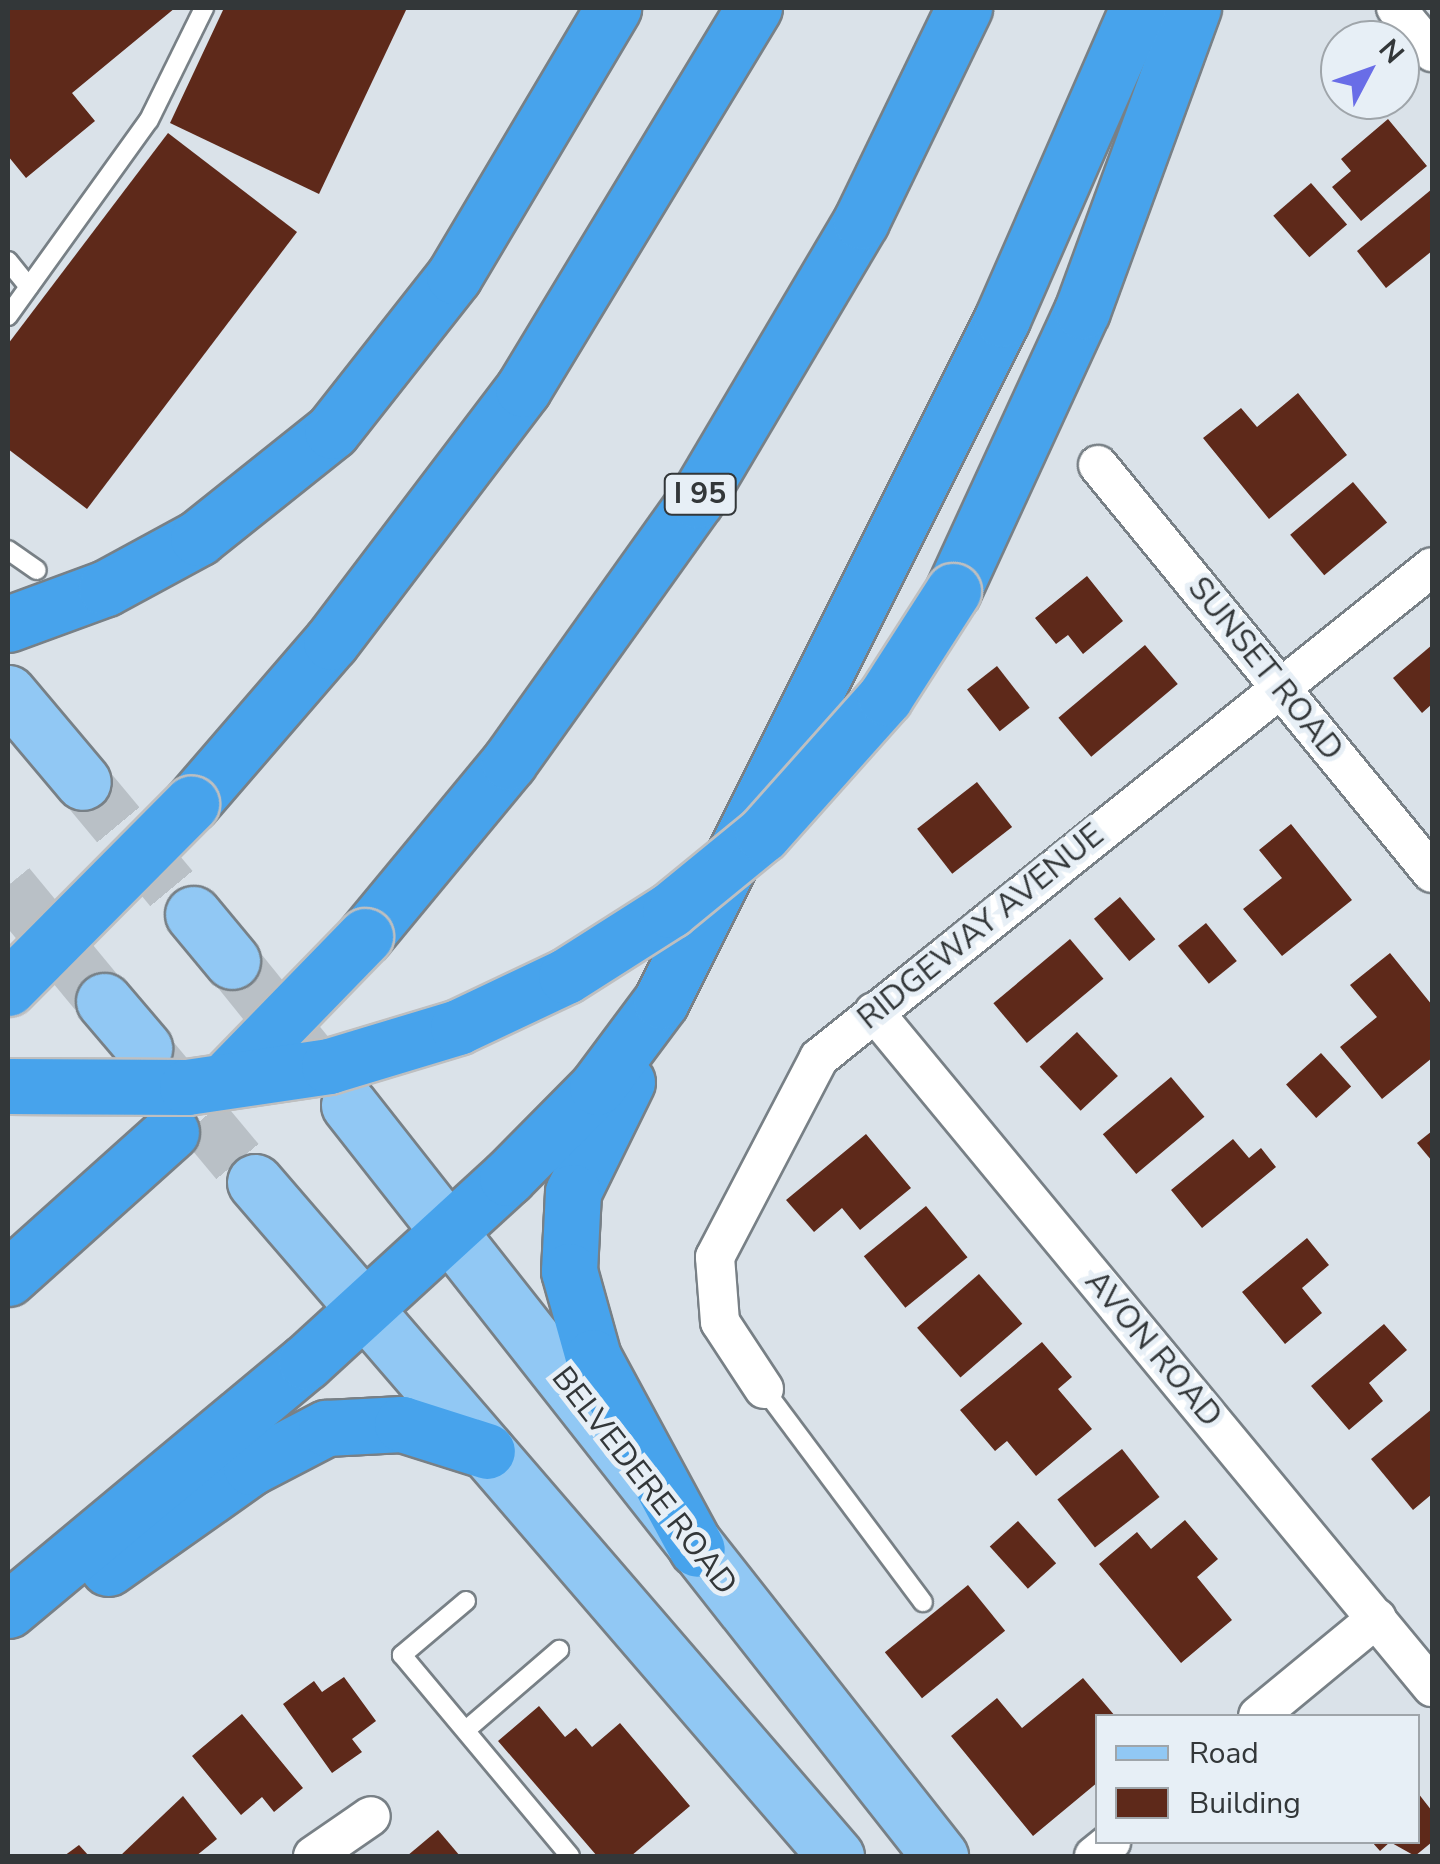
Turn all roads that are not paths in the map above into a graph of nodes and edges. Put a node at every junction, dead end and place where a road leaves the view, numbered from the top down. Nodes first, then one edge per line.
1 (204, 8) edge
2 (613, 8) edge
3 (754, 8) edge
4 (964, 8) edge
5 (1138, 8) edge
6 (1193, 8) edge
7 (1396, 8) edge
8 (1432, 52) edge
9 (8, 261) edge
10 (29, 287) junction
11 (8, 316) edge
12 (1098, 466) dead end
13 (8, 550) edge
14 (1432, 567) edge
15 (37, 570) dead end
16 (8, 624) edge
17 (1280, 688) junction
18 (8, 694) edge
19 (83, 782) tunnel mouth
20 (1432, 872) edge
21 (193, 914) tunnel mouth
22 (232, 961) tunnel mouth
23 (8, 988) edge
24 (104, 1001) tunnel mouth
25 (661, 1001) junction
26 (874, 1012) junction
27 (144, 1048) tunnel mouth
28 (232, 1073) dead end
29 (8, 1086) edge
30 (349, 1105) tunnel mouth
31 (171, 1132) dead end
32 (255, 1182) tunnel mouth
33 (444, 1229) junction
34 (8, 1278) edge
35 (362, 1309) junction
36 (764, 1388) joint
37 (487, 1450) junction
38 (696, 1549) junction
39 (466, 1601) dead end
40 (924, 1602) dead end
41 (8, 1610) edge
42 (1377, 1618) junction
43 (8, 1630) edge
44 (558, 1650) dead end
45 (1432, 1686) edge
46 (1260, 1714) edge
47 (466, 1730) junction
48 (372, 1816) dead end
49 (312, 1856) edge
50 (570, 1856) edge
51 (836, 1856) edge
52 (940, 1856) edge

1 - 10 lane
2 - 16 highway
3 - 23 highway, bridge
4 - 28 highway, I 95, bridge
5 - 25 highway
6 - 29 highway, bridge
7 - 8 street
9 - 10 lane
10 - 11 lane
12 - 17 street, SUNSET ROAD
13 - 15 lane
14 - 17 street, RIDGEWAY AVENUE
17 - 20 street, SUNSET ROAD
17 - 26 street, RIDGEWAY AVENUE
18 - 19 main road
21 - 22 main road
24 - 27 main road
25 - 33 highway
25 - 38 highway
26 - 36 street, RIDGEWAY AVENUE
26 - 42 street, AVON ROAD
30 - 33 main road, BELVEDERE ROAD
31 - 34 highway
32 - 35 main road
33 - 35 highway
33 - 38 main road, BELVEDERE ROAD
35 - 37 main road
35 - 41 highway
36 - 40 lane
37 - 43 highway
37 - 51 main road
38 - 52 main road, BELVEDERE ROAD
39 - 47 lane
42 - 45 street, AVON ROAD
42 - 46 street
44 - 47 lane
47 - 50 lane
48 - 49 street

